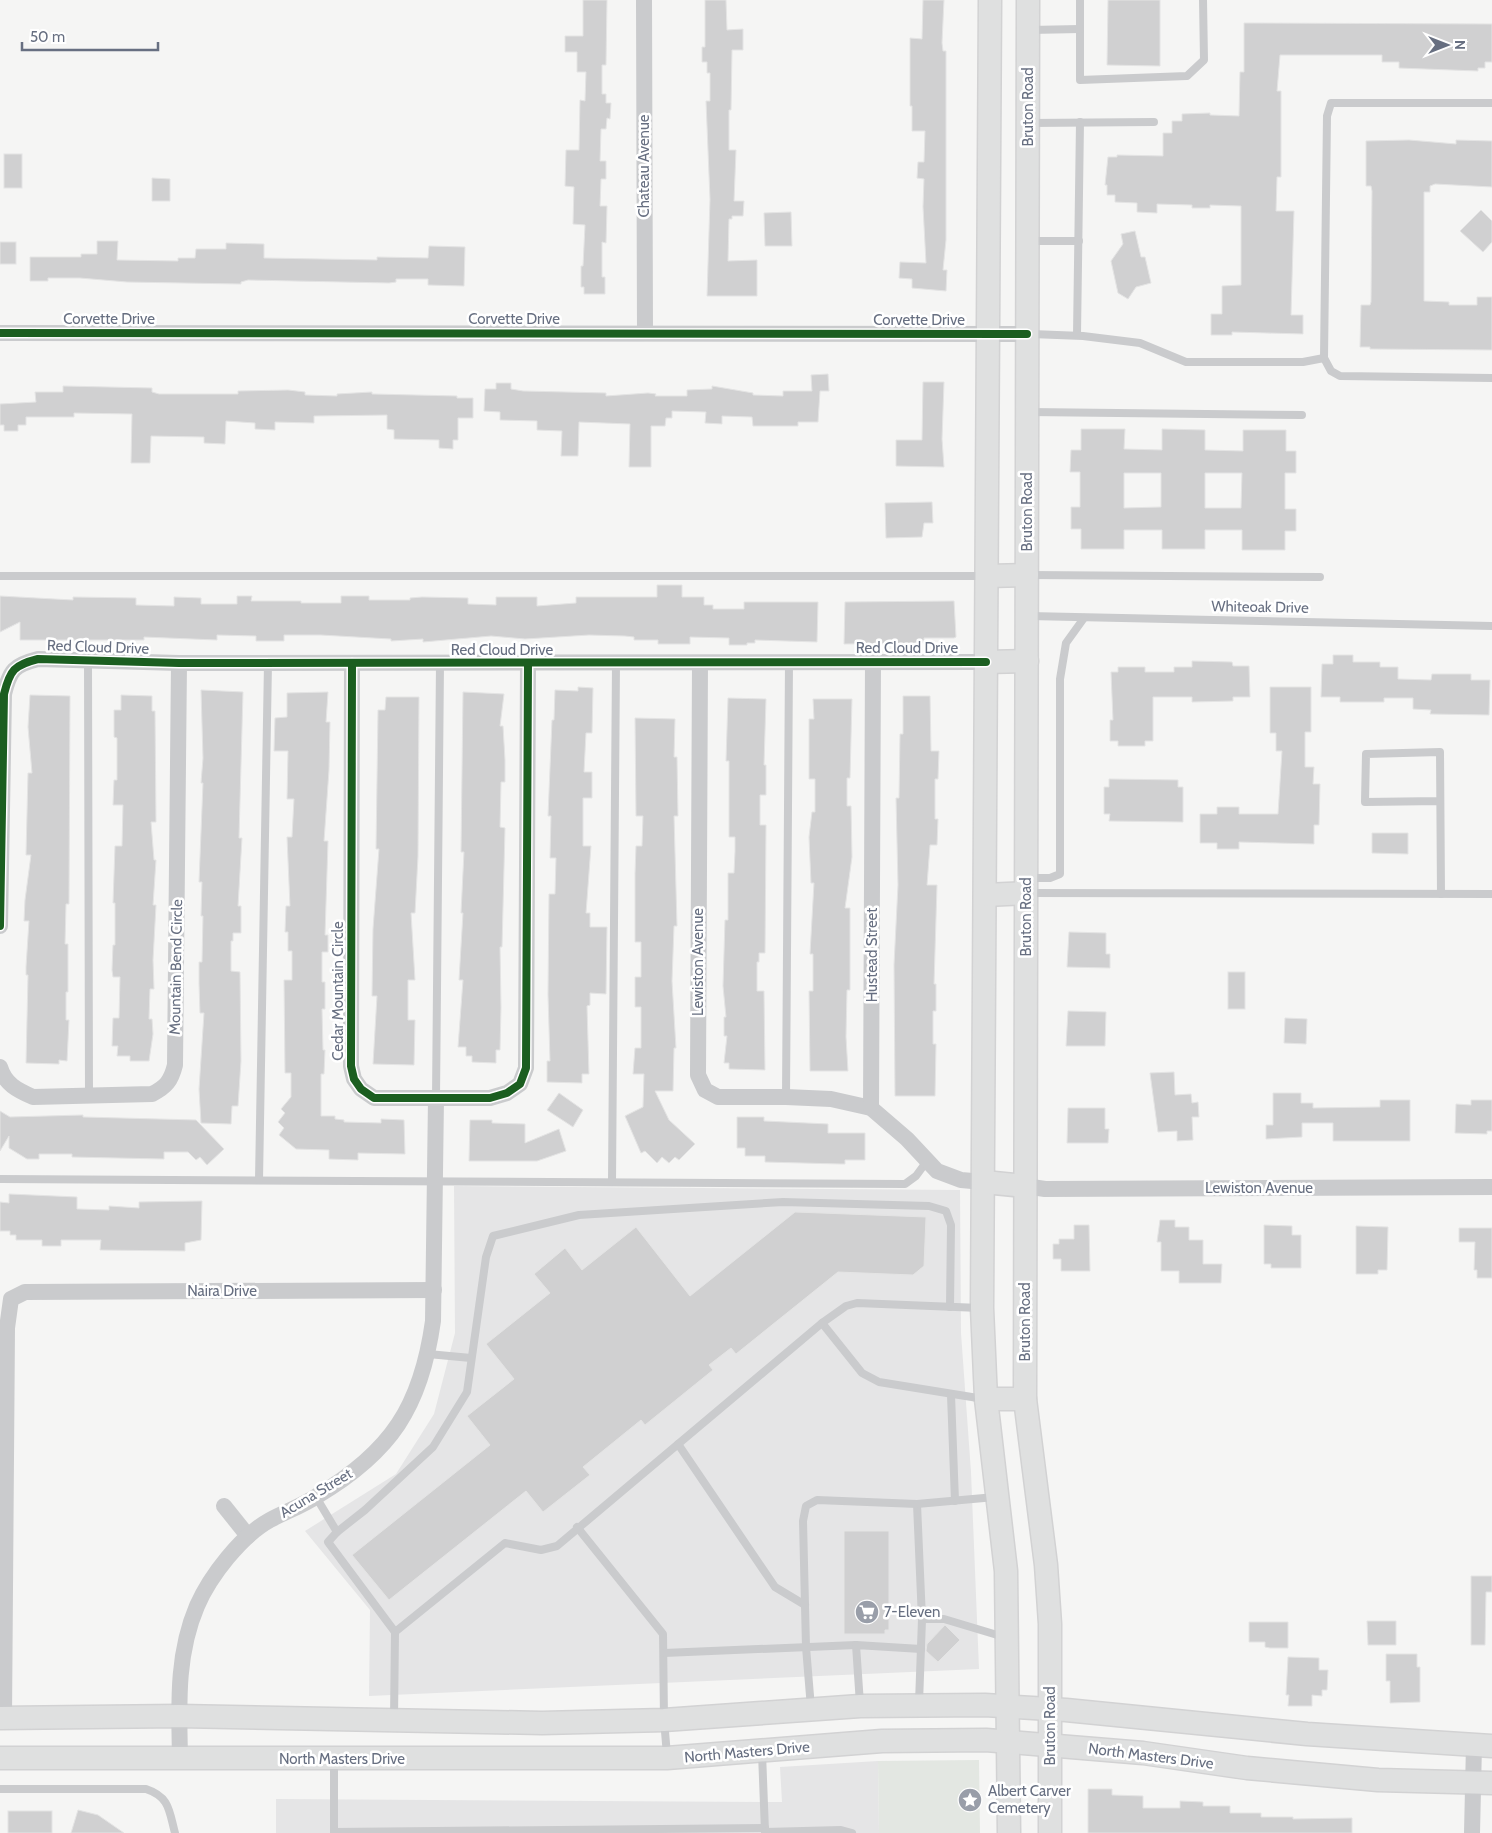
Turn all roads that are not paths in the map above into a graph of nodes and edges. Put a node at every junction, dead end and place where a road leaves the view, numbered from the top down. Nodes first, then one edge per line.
1 (644, 0) edge
2 (990, 0) edge
3 (1028, 0) edge
4 (1080, 0) edge
5 (1203, 0) edge
6 (1080, 29) junction
7 (1028, 30) junction
8 (1492, 103) edge
9 (1080, 122) junction
10 (1154, 122) dead end
11 (1028, 123) junction
12 (1078, 240) junction
13 (1028, 242) junction
14 (0, 333) edge
15 (645, 333) junction
16 (988, 334) junction
17 (1028, 334) junction
18 (1077, 336) junction
19 (1324, 358) junction
20 (1492, 378) edge
21 (1027, 412) junction
22 (1302, 415) dead end
23 (1027, 575) junction
24 (0, 576) edge
25 (987, 576) junction
26 (1320, 578) dead end
27 (1027, 616) junction
28 (1084, 618) junction
29 (1492, 626) edge
30 (88, 661) junction
31 (1027, 661) junction
32 (789, 662) junction
33 (873, 662) junction
34 (986, 662) junction
35 (179, 663) junction
36 (268, 663) junction
37 (352, 663) junction
38 (528, 663) junction
39 (700, 663) junction
40 (440, 664) junction
41 (616, 664) junction
42 (1, 760) edge
43 (1440, 800) junction
44 (1026, 886) junction
45 (1441, 894) junction
46 (1492, 894) edge
47 (985, 895) junction
48 (0, 926) edge
49 (0, 1067) edge
50 (89, 1095) junction
51 (786, 1097) junction
52 (436, 1098) junction
53 (871, 1108) junction
54 (927, 1162) junction
55 (0, 1179) edge
56 (259, 1180) junction
57 (434, 1181) junction
58 (612, 1182) junction
59 (984, 1182) junction
60 (1025, 1186) junction
61 (1492, 1187) edge
62 (434, 1290) junction
63 (950, 1307) junction
64 (982, 1308) junction
65 (822, 1323) junction
66 (428, 1354) junction
67 (471, 1358) junction
68 (951, 1395) junction
69 (986, 1399) junction
70 (1025, 1399) junction
71 (678, 1444) junction
72 (316, 1497) junction
73 (998, 1497) junction
74 (955, 1501) junction
75 (917, 1504) junction
76 (224, 1506) dead end
77 (578, 1528) junction
78 (337, 1532) junction
79 (248, 1536) junction
80 (806, 1605) junction
81 (922, 1619) junction
82 (395, 1632) junction
83 (1008, 1638) junction
84 (856, 1645) junction
85 (806, 1647) junction
86 (921, 1650) junction
87 (664, 1653) junction
88 (918, 1705) junction
89 (860, 1706) junction
90 (1008, 1707) junction
91 (1050, 1708) junction
92 (811, 1710) junction
93 (179, 1716) junction
94 (2, 1718) edge
95 (394, 1719) junction
96 (664, 1720) junction
97 (1008, 1742) junction
98 (1483, 1745) edge
99 (1050, 1746) junction
100 (762, 1750) junction
101 (0, 1758) edge
102 (180, 1758) junction
103 (334, 1758) junction
104 (667, 1758) junction
105 (1482, 1783) edge
106 (0, 1789) edge
107 (765, 1831) edge
108 (841, 1832) edge
109 (174, 1833) edge
110 (334, 1833) edge
111 (852, 1833) edge
112 (1009, 1833) edge
113 (1050, 1833) edge
114 (1472, 1833) edge

1 - 15 street, Chateau Avenue
2 - 16 main road
3 - 7 main road, Bruton Road
4 - 6 lane
5 - 6 lane
6 - 7 lane
7 - 11 main road, Bruton Road
8 - 19 lane
9 - 10 lane
9 - 11 lane
9 - 12 lane
11 - 13 main road, Bruton Road
12 - 13 lane
12 - 18 lane
13 - 17 main road, Bruton Road
14 - 15 street, Corvette Drive
15 - 16 street, Corvette Drive
16 - 17 street, Corvette Drive
16 - 25 main road
17 - 18 lane
17 - 21 main road, Bruton Road
18 - 19 lane
19 - 20 lane
21 - 22 lane
21 - 23 main road, Bruton Road
23 - 25 main road
23 - 26 lane
23 - 27 main road, Bruton Road
24 - 25 lane
25 - 34 main road
27 - 28 lane, Whiteoak Drive
27 - 31 main road, Bruton Road
28 - 29 lane, Whiteoak Drive
28 - 44 lane
30 - 35 street, Red Cloud Drive
30 - 42 street, Red Cloud Drive
30 - 50 lane
31 - 34 main road
31 - 44 main road, Bruton Road
32 - 33 street, Red Cloud Drive
32 - 39 street, Red Cloud Drive
32 - 51 lane
33 - 34 street, Red Cloud Drive
33 - 53 street, Hustead Street
34 - 47 main road
35 - 36 street, Red Cloud Drive
35 - 50 street, Mountain Bend Circle
36 - 37 street, Red Cloud Drive
36 - 56 lane
37 - 40 street, Red Cloud Drive
37 - 52 street, Cedar Mountain Circle
38 - 40 street, Red Cloud Drive
38 - 41 street, Red Cloud Drive
38 - 52 street, Cedar Mountain Circle
39 - 41 street, Red Cloud Drive
39 - 51 street, Lewiston Avenue
40 - 52 lane
41 - 58 lane
42 - 48 street
43 - 43 lane
43 - 45 lane
44 - 45 lane
44 - 47 main road
44 - 60 main road, Bruton Road
45 - 46 lane
47 - 59 main road
49 - 50 street, Mountain Bend Circle
51 - 53 street, Lewiston Avenue
52 - 57 street, Acuna Street
53 - 54 street
54 - 58 lane
54 - 59 street
55 - 56 lane
56 - 57 lane
57 - 58 lane
57 - 62 street, Acuna Street
59 - 60 main road
59 - 64 main road
60 - 61 street, Lewiston Avenue
60 - 70 main road, Bruton Road
62 - 66 street, Acuna Street
62 - 94 street, Naira Drive
63 - 64 lane
63 - 65 lane
63 - 67 lane
64 - 69 main road
65 - 68 lane
65 - 71 lane
66 - 67 lane
66 - 72 street, Acuna Street
67 - 78 lane
68 - 69 lane
68 - 74 lane
69 - 70 main road
69 - 73 main road
70 - 91 main road, Bruton Road
71 - 77 lane
71 - 80 lane
72 - 78 lane
72 - 79 street, Acuna Street
73 - 74 lane
73 - 83 main road
74 - 75 lane
75 - 80 lane
75 - 81 lane
76 - 79 street
77 - 82 lane
77 - 87 lane
78 - 82 lane
79 - 93 street, Acuna Street
80 - 85 lane
81 - 83 lane
81 - 86 lane
82 - 95 lane
83 - 90 main road
84 - 85 lane
84 - 86 lane
84 - 89 lane
85 - 87 lane
85 - 92 lane
86 - 88 lane
87 - 96 lane
88 - 89 main road
88 - 90 main road
89 - 92 main road
90 - 91 main road
90 - 97 main road
91 - 98 main road
91 - 99 main road, Bruton Road
92 - 96 main road
93 - 94 main road
93 - 95 main road
93 - 102 street, Acuna Street
95 - 96 main road
96 - 104 lane
97 - 99 main road, North Masters Drive
97 - 100 main road, North Masters Drive
97 - 112 main road
98 - 105 street
99 - 105 main road, North Masters Drive
99 - 113 main road, Bruton Road
100 - 104 main road, North Masters Drive
100 - 107 lane
101 - 102 main road, North Masters Drive
102 - 103 main road, North Masters Drive
103 - 104 main road, North Masters Drive
103 - 110 lane
105 - 114 street
106 - 109 lane
107 - 108 lane
107 - 110 lane
108 - 111 lane

